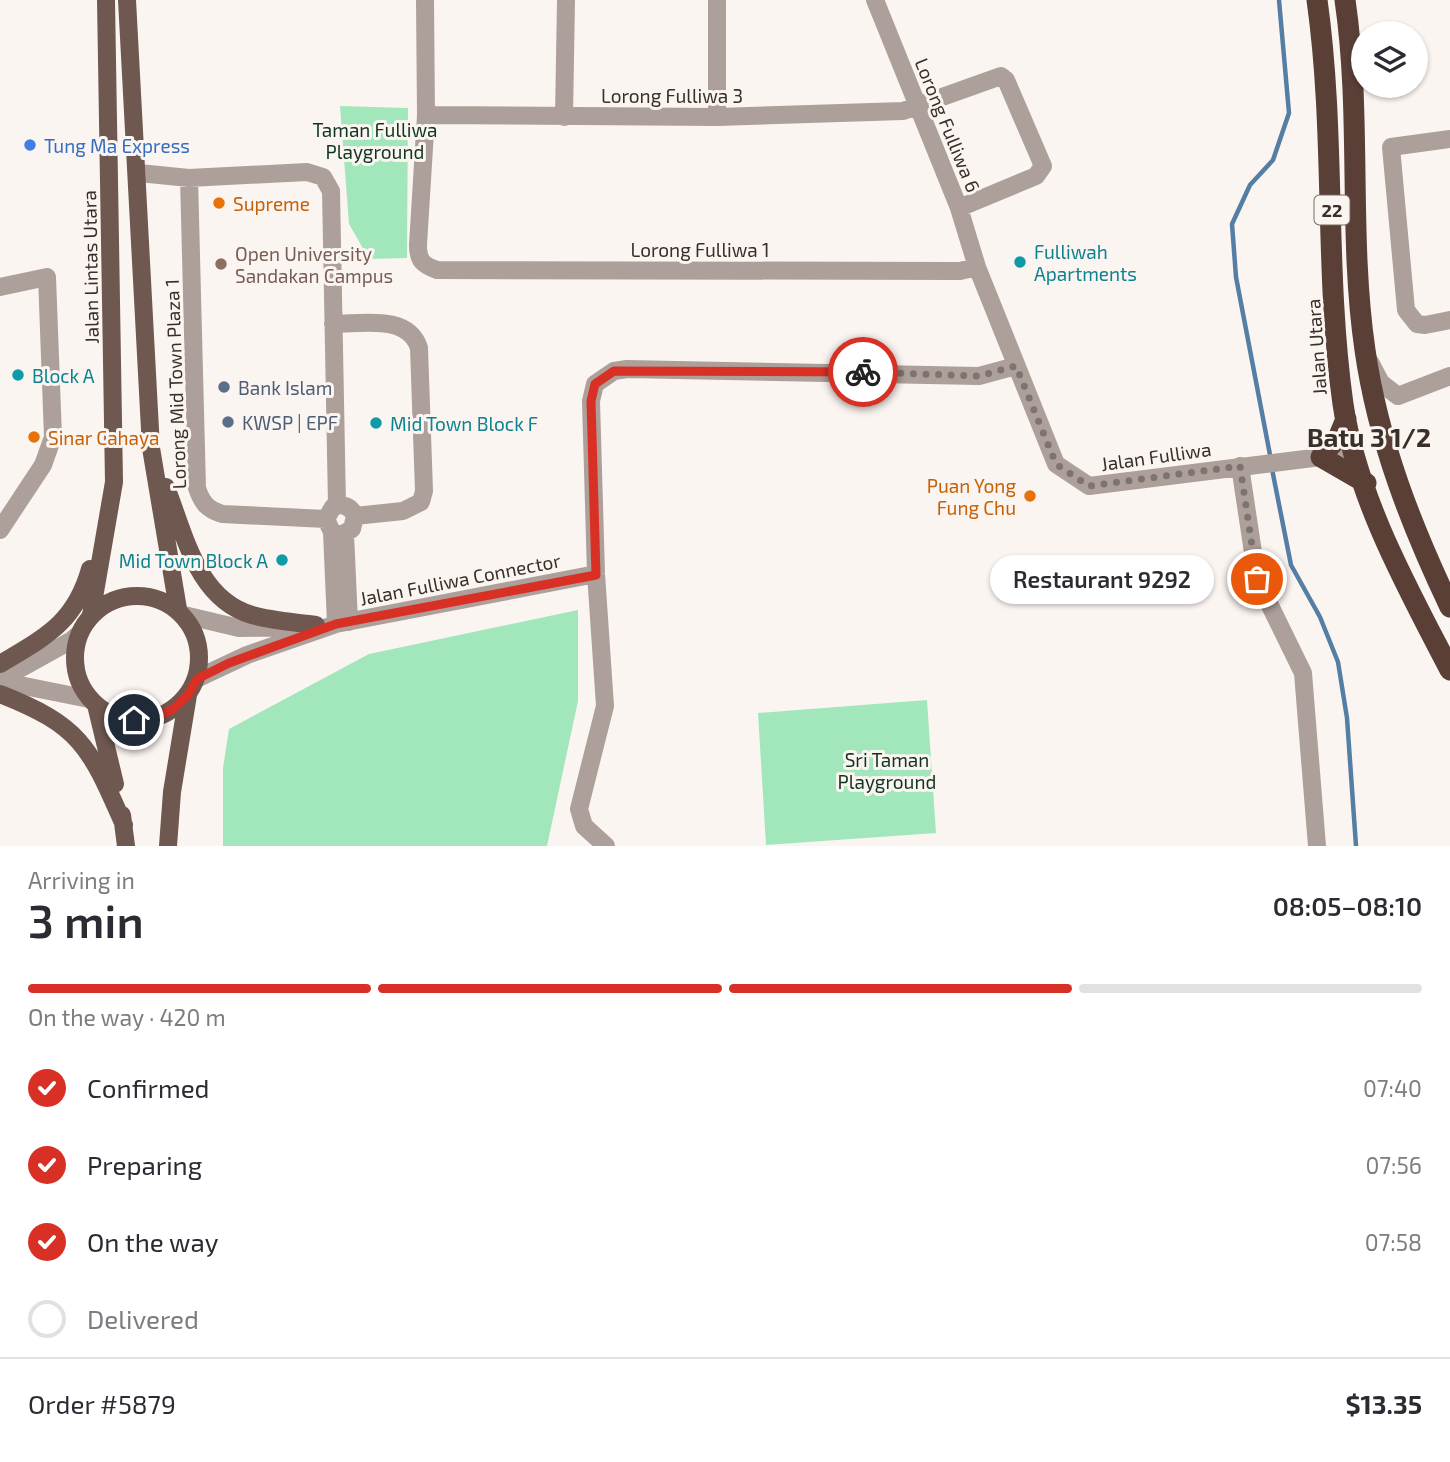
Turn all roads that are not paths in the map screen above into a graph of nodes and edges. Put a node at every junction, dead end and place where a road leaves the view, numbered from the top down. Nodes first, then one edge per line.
1 (106, 0) edge
2 (127, 0) edge
3 (425, 0) edge
4 (566, 0) edge
5 (718, 0) edge
6 (876, 0) edge
7 (1317, 0) edge
8 (1345, 0) edge
9 (917, 106) junction
10 (426, 116) junction
11 (564, 117) junction
12 (717, 117) junction
13 (1450, 139) edge
14 (139, 173) junction
15 (189, 178) junction
16 (959, 208) junction
17 (977, 267) junction
18 (0, 287) edge
19 (1450, 320) edge
20 (333, 324) junction
21 (1365, 351) junction
22 (1016, 366) junction
23 (1450, 376) edge
24 (1398, 396) junction
25 (1346, 419) junction
26 (151, 448) junction
27 (1387, 448) junction
28 (1354, 450) junction
29 (1321, 457) junction
30 (1240, 466) junction
31 (114, 482) junction
32 (1366, 483) junction
33 (335, 523) junction
34 (0, 530) edge
35 (596, 575) junction
36 (1450, 607) edge
37 (181, 612) junction
38 (91, 615) junction
39 (333, 624) junction
40 (80, 632) junction
41 (0, 664) edge
42 (1450, 670) edge
43 (197, 679) junction
44 (0, 681) edge
45 (0, 694) edge
46 (188, 695) junction
47 (93, 702) junction
48 (124, 825) junction
49 (126, 846) edge
50 (168, 846) edge
51 (606, 846) edge
52 (1317, 846) edge

1 - 31 main road, Jalan Lintas Utara
2 - 14 main road
3 - 10 street
4 - 11 street
5 - 12 street
6 - 9 street, Lorong Fulliwa 6
7 - 25 highway, Jalan Utara / 22
8 - 21 highway, 22
9 - 12 street, Lorong Fulliwa 3
9 - 16 street, Lorong Fulliwa 6
9 - 16 street, Lorong Fulliwa 3
10 - 11 street, Lorong Fulliwa 3
10 - 17 street, Lorong Fulliwa 1
11 - 12 street, Lorong Fulliwa 3
13 - 19 street
14 - 15 street
14 - 26 main road
15 - 20 street
15 - 33 street, Lorong Mid Town Plaza 1
16 - 17 street, Lorong Fulliwa 6
17 - 22 street, Jalan Fulliwa
18 - 34 street
20 - 33 street
20 - 33 street
21 - 24 street
21 - 27 highway, 22
21 - 28 highway
22 - 30 street, Jalan Fulliwa
22 - 35 street
23 - 24 street
24 - 27 street
25 - 28 highway, Jalan Utara / 22
25 - 29 highway
26 - 37 main road
26 - 39 main road
27 - 36 highway, 22
28 - 29 street, Jalan Fulliwa
28 - 32 highway, Jalan Utara / 22
29 - 30 street, Jalan Fulliwa
29 - 32 highway
30 - 52 street
31 - 38 main road, Jalan Lintas Utara
31 - 41 main road
32 - 42 highway, Jalan Utara / 22
33 - 39 street
35 - 39 street, Jalan Fulliwa Connector
35 - 51 street
37 - 38 main road
37 - 39 street, Jalan Fulliwa Connector
37 - 43 main road
38 - 40 main road
39 - 43 street, Jalan Fulliwa Connector
40 - 44 street
40 - 47 main road
43 - 46 main road
44 - 47 street
45 - 48 main road
46 - 47 main road
46 - 50 main road
47 - 48 main road
48 - 49 main road

